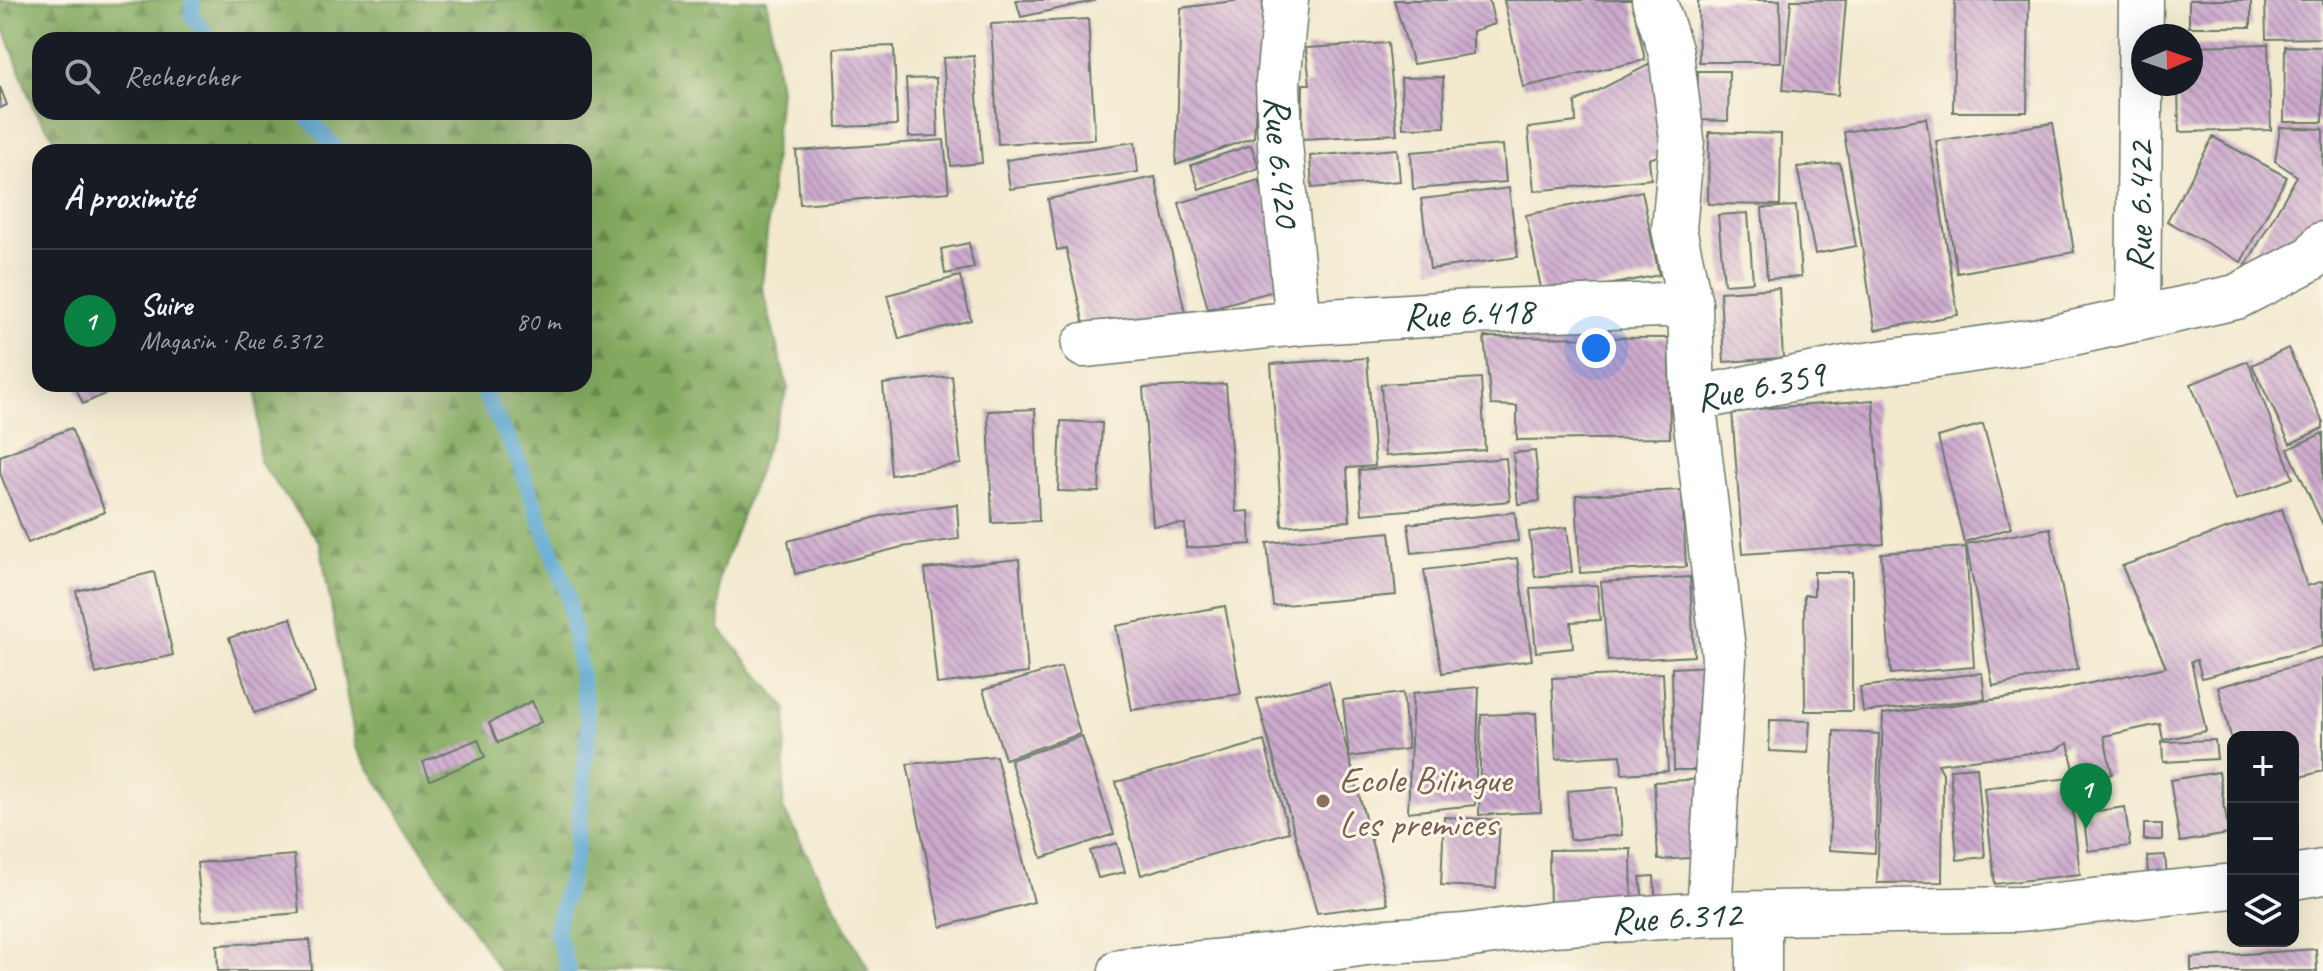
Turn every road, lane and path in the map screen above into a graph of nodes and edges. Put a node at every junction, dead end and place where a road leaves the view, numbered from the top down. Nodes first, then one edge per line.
1 (1286, 0) edge
2 (1654, 0) edge
3 (2141, 0) edge
4 (2323, 244) edge
5 (1690, 304) junction
6 (2138, 319) junction
7 (1298, 323) junction
8 (1084, 345) dead end
9 (1693, 399) junction
10 (2323, 872) edge
11 (2299, 876) edge
12 (2227, 887) edge
13 (1709, 914) junction
14 (1759, 914) junction
15 (1463, 953) edge
16 (1121, 971) edge
17 (1759, 971) edge

1 - 7 street, Rue 6.420
2 - 5 street
3 - 6 street, Rue 6.422
4 - 6 street, Rue 6.359
5 - 7 street, Rue 6.418
5 - 9 street
6 - 9 street, Rue 6.359
7 - 8 street, Rue 6.418
9 - 13 street, Rue 6.359
10 - 11 street
12 - 14 street, Rue 6.312
13 - 14 street, Rue 6.312
13 - 15 street, Rue 6.312
14 - 17 street
15 - 16 street, Rue 6.312

